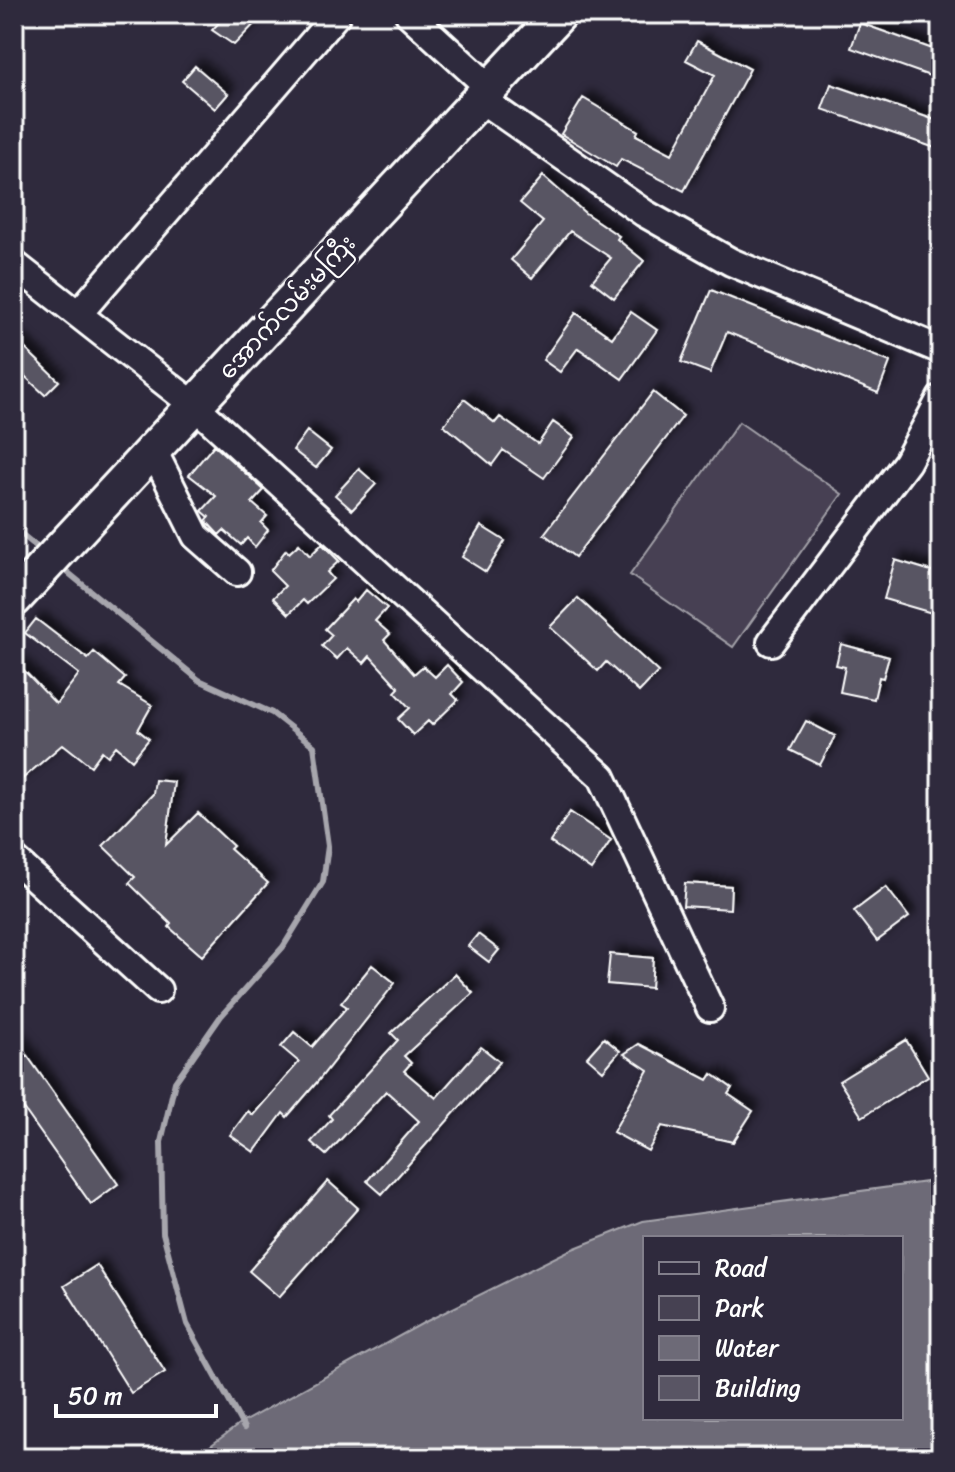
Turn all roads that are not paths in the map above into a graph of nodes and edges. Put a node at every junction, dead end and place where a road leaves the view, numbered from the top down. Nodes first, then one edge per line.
1 (337, 14) edge
2 (409, 14) edge
3 (559, 14) edge
4 (487, 95) junction
5 (14, 264) edge
6 (79, 313) junction
7 (941, 350) edge
8 (941, 398) edge
9 (195, 406) junction
10 (153, 450) junction
11 (237, 572) dead end
12 (14, 599) edge
13 (771, 642) dead end
14 (14, 859) edge
15 (158, 990) dead end
16 (710, 1008) dead end

1 - 6 lane
2 - 4 lane
3 - 4 main road, အောက်လမ်းမကြီး
4 - 7 lane
4 - 9 main road, အောက်လမ်းမကြီး
5 - 6 lane
6 - 9 lane
8 - 13 lane
9 - 10 main road, အောက်လမ်းမကြီး
9 - 16 lane
10 - 11 lane
10 - 12 main road, အောက်လမ်းမကြီး
14 - 15 lane

